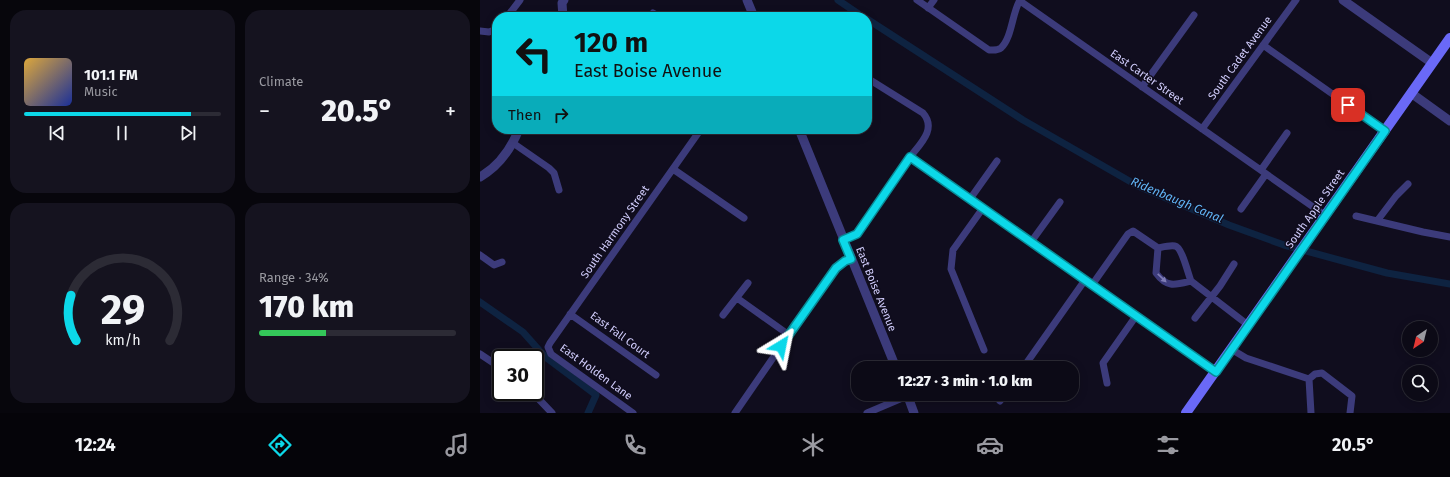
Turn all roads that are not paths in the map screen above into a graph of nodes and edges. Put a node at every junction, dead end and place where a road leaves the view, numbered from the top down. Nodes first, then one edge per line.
1 (520, 0) edge
2 (747, 0) edge
3 (917, 0) edge
4 (934, 0) edge
5 (1020, 0) edge
6 (1296, 0) edge
7 (1342, 0) edge
8 (561, 1) edge
9 (928, 8) junction
10 (511, 12) edge
11 (562, 12) edge
12 (752, 12) edge
13 (1194, 15) dead end
14 (480, 31) edge
15 (492, 31) edge
16 (1450, 38) edge
17 (1263, 45) junction
18 (1432, 63) junction
19 (872, 81) edge
20 (1142, 87) junction
21 (1411, 93) junction
22 (1450, 121) edge
23 (1202, 129) junction
24 (1385, 131) junction
25 (1287, 133) dead end
26 (517, 134) edge
27 (698, 134) edge
28 (801, 134) edge
29 (513, 143) junction
30 (910, 157) junction
31 (997, 161) dead end
32 (673, 169) junction
33 (1264, 172) junction
34 (480, 178) edge
35 (1408, 184) dead end
36 (559, 190) dead end
37 (970, 199) junction
38 (1060, 202) dead end
39 (982, 208) junction
40 (1241, 209) dead end
41 (1326, 216) junction
42 (1356, 216) dead end
43 (744, 218) dead end
44 (1377, 221) junction
45 (1450, 237) edge
46 (843, 240) junction
47 (1031, 242) junction
48 (1158, 248) junction
49 (480, 255) edge
50 (851, 259) junction
51 (502, 262) dead end
52 (1234, 264) dead end
53 (1085, 280) junction
54 (1191, 281) junction
55 (748, 283) dead end
56 (1092, 285) junction
57 (1211, 296) junction
58 (736, 298) junction
59 (570, 314) junction
60 (723, 315) dead end
61 (1136, 316) junction
62 (1195, 318) dead end
63 (1248, 325) junction
64 (789, 335) junction
65 (548, 348) joint
66 (1231, 349) junction
67 (984, 350) dead end
68 (480, 354) edge
69 (893, 361) edge
70 (1028, 361) edge
71 (492, 362) edge
72 (1216, 372) junction
73 (656, 375) dead end
74 (1309, 378) junction
75 (1107, 383) dead end
76 (541, 401) edge
77 (893, 401) edge
78 (909, 401) edge
79 (552, 413) edge
80 (633, 413) edge
81 (736, 413) edge
82 (866, 413) edge
83 (914, 413) edge
84 (1186, 413) edge
85 (1311, 413) edge
86 (1350, 413) edge

1 - 10 street
2 - 12 street
3 - 9 street
4 - 9 street
5 - 9 street
5 - 20 street, East Carter Street
6 - 17 street, South Cadet Avenue
7 - 18 street
8 - 11 street
13 - 20 street
14 - 15 street
16 - 18 main road, South Apple Street
17 - 23 street, South Cadet Avenue
17 - 24 street
18 - 21 main road, South Apple Street
19 - 30 street
20 - 23 street, East Carter Street
21 - 22 street
21 - 24 main road, South Apple Street
23 - 33 street, East Carter Street
24 - 41 main road, South Apple Street
25 - 33 street
26 - 29 street
27 - 32 street, South Harmony Street
28 - 46 street, East Boise Avenue
29 - 34 street
29 - 36 street
30 - 37 street
30 - 46 street
31 - 37 street
32 - 43 street
32 - 59 street, South Harmony Street
33 - 40 street
33 - 41 street, East Carter Street
35 - 44 street
37 - 39 street
38 - 47 street
39 - 47 street
39 - 67 street
41 - 63 main road, South Apple Street
42 - 44 street
44 - 45 street
46 - 50 street, East Boise Avenue
47 - 53 street
48 - 54 street
48 -> 54 street
48 - 56 street
49 - 51 street
50 - 64 street
50 - 69 street, East Boise Avenue
52 - 57 street
53 - 56 street
53 - 70 street
54 - 57 street
55 - 58 street
56 - 61 street
57 - 62 street
57 - 63 street
58 - 60 street
58 - 64 street
59 - 65 street, South Harmony Street
59 - 73 street, East Fall Court
61 - 72 street
61 - 75 street
63 - 66 main road, South Apple Street
64 - 81 street
65 - 80 street, East Holden Lane
66 - 72 main road, South Apple Street
66 - 74 street
68 - 71 street
72 - 84 main road, South Apple Street
74 - 85 street
74 - 86 street
76 - 79 street
77 - 82 street
78 - 83 street

